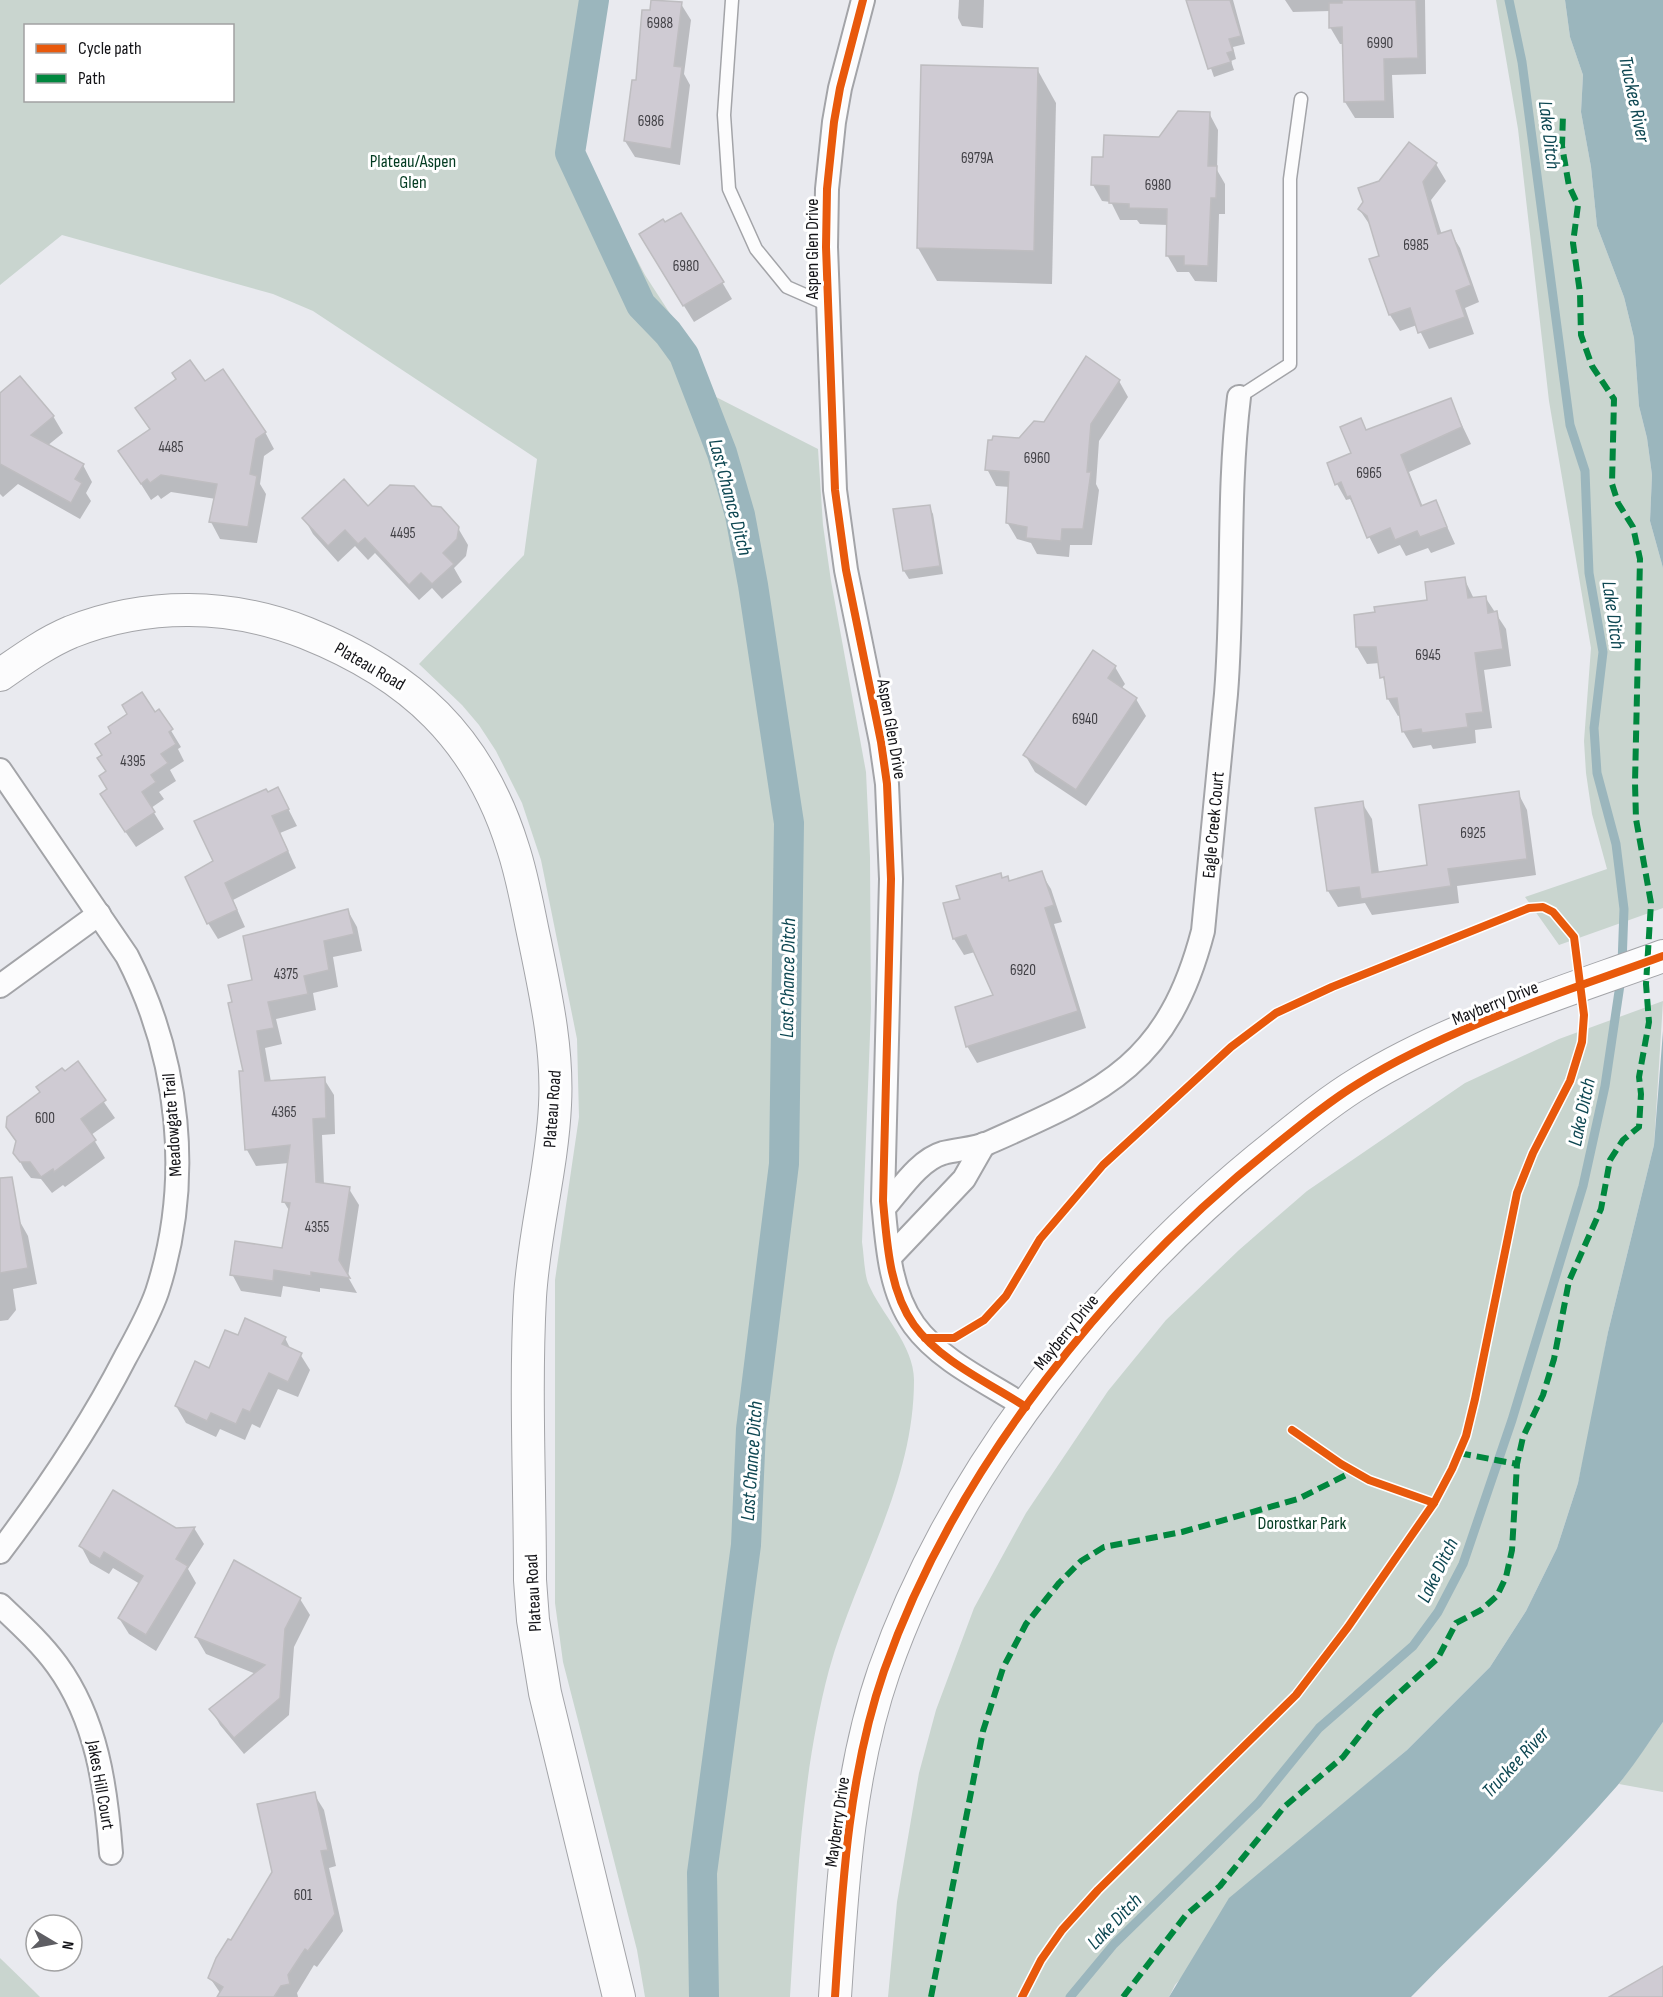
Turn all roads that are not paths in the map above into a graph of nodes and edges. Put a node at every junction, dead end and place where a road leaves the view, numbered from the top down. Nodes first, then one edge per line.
1 (732, 0) edge
2 (863, 0) edge
3 (1300, 99) dead end
4 (828, 305) junction
5 (1239, 397) joint
6 (0, 675) edge
7 (0, 770) edge
8 (99, 914) junction
9 (1663, 956) edge
10 (0, 986) edge
11 (984, 1144) junction
12 (884, 1208) junction
13 (890, 1257) junction
14 (1026, 1407) junction
15 (0, 1552) edge
16 (0, 1605) edge
17 (111, 1853) dead end
18 (619, 1997) edge
19 (835, 1997) edge

1 - 4 lane
2 - 4 street, Aspen Glen Drive
3 - 5 lane
4 - 12 street, Aspen Glen Drive
5 - 11 street, Eagle Creek Court
6 - 18 street, Plateau Road
7 - 8 street, Meadowgate Trail
8 - 10 street
8 - 15 street, Meadowgate Trail
9 - 14 street, Mayberry Drive
11 - 12 street, Eagle Creek Court
11 - 13 street
12 - 13 street, Aspen Glen Drive
13 - 14 street, Aspen Glen Drive
14 - 19 street, Mayberry Drive
16 - 17 street, Jakes Hill Court

